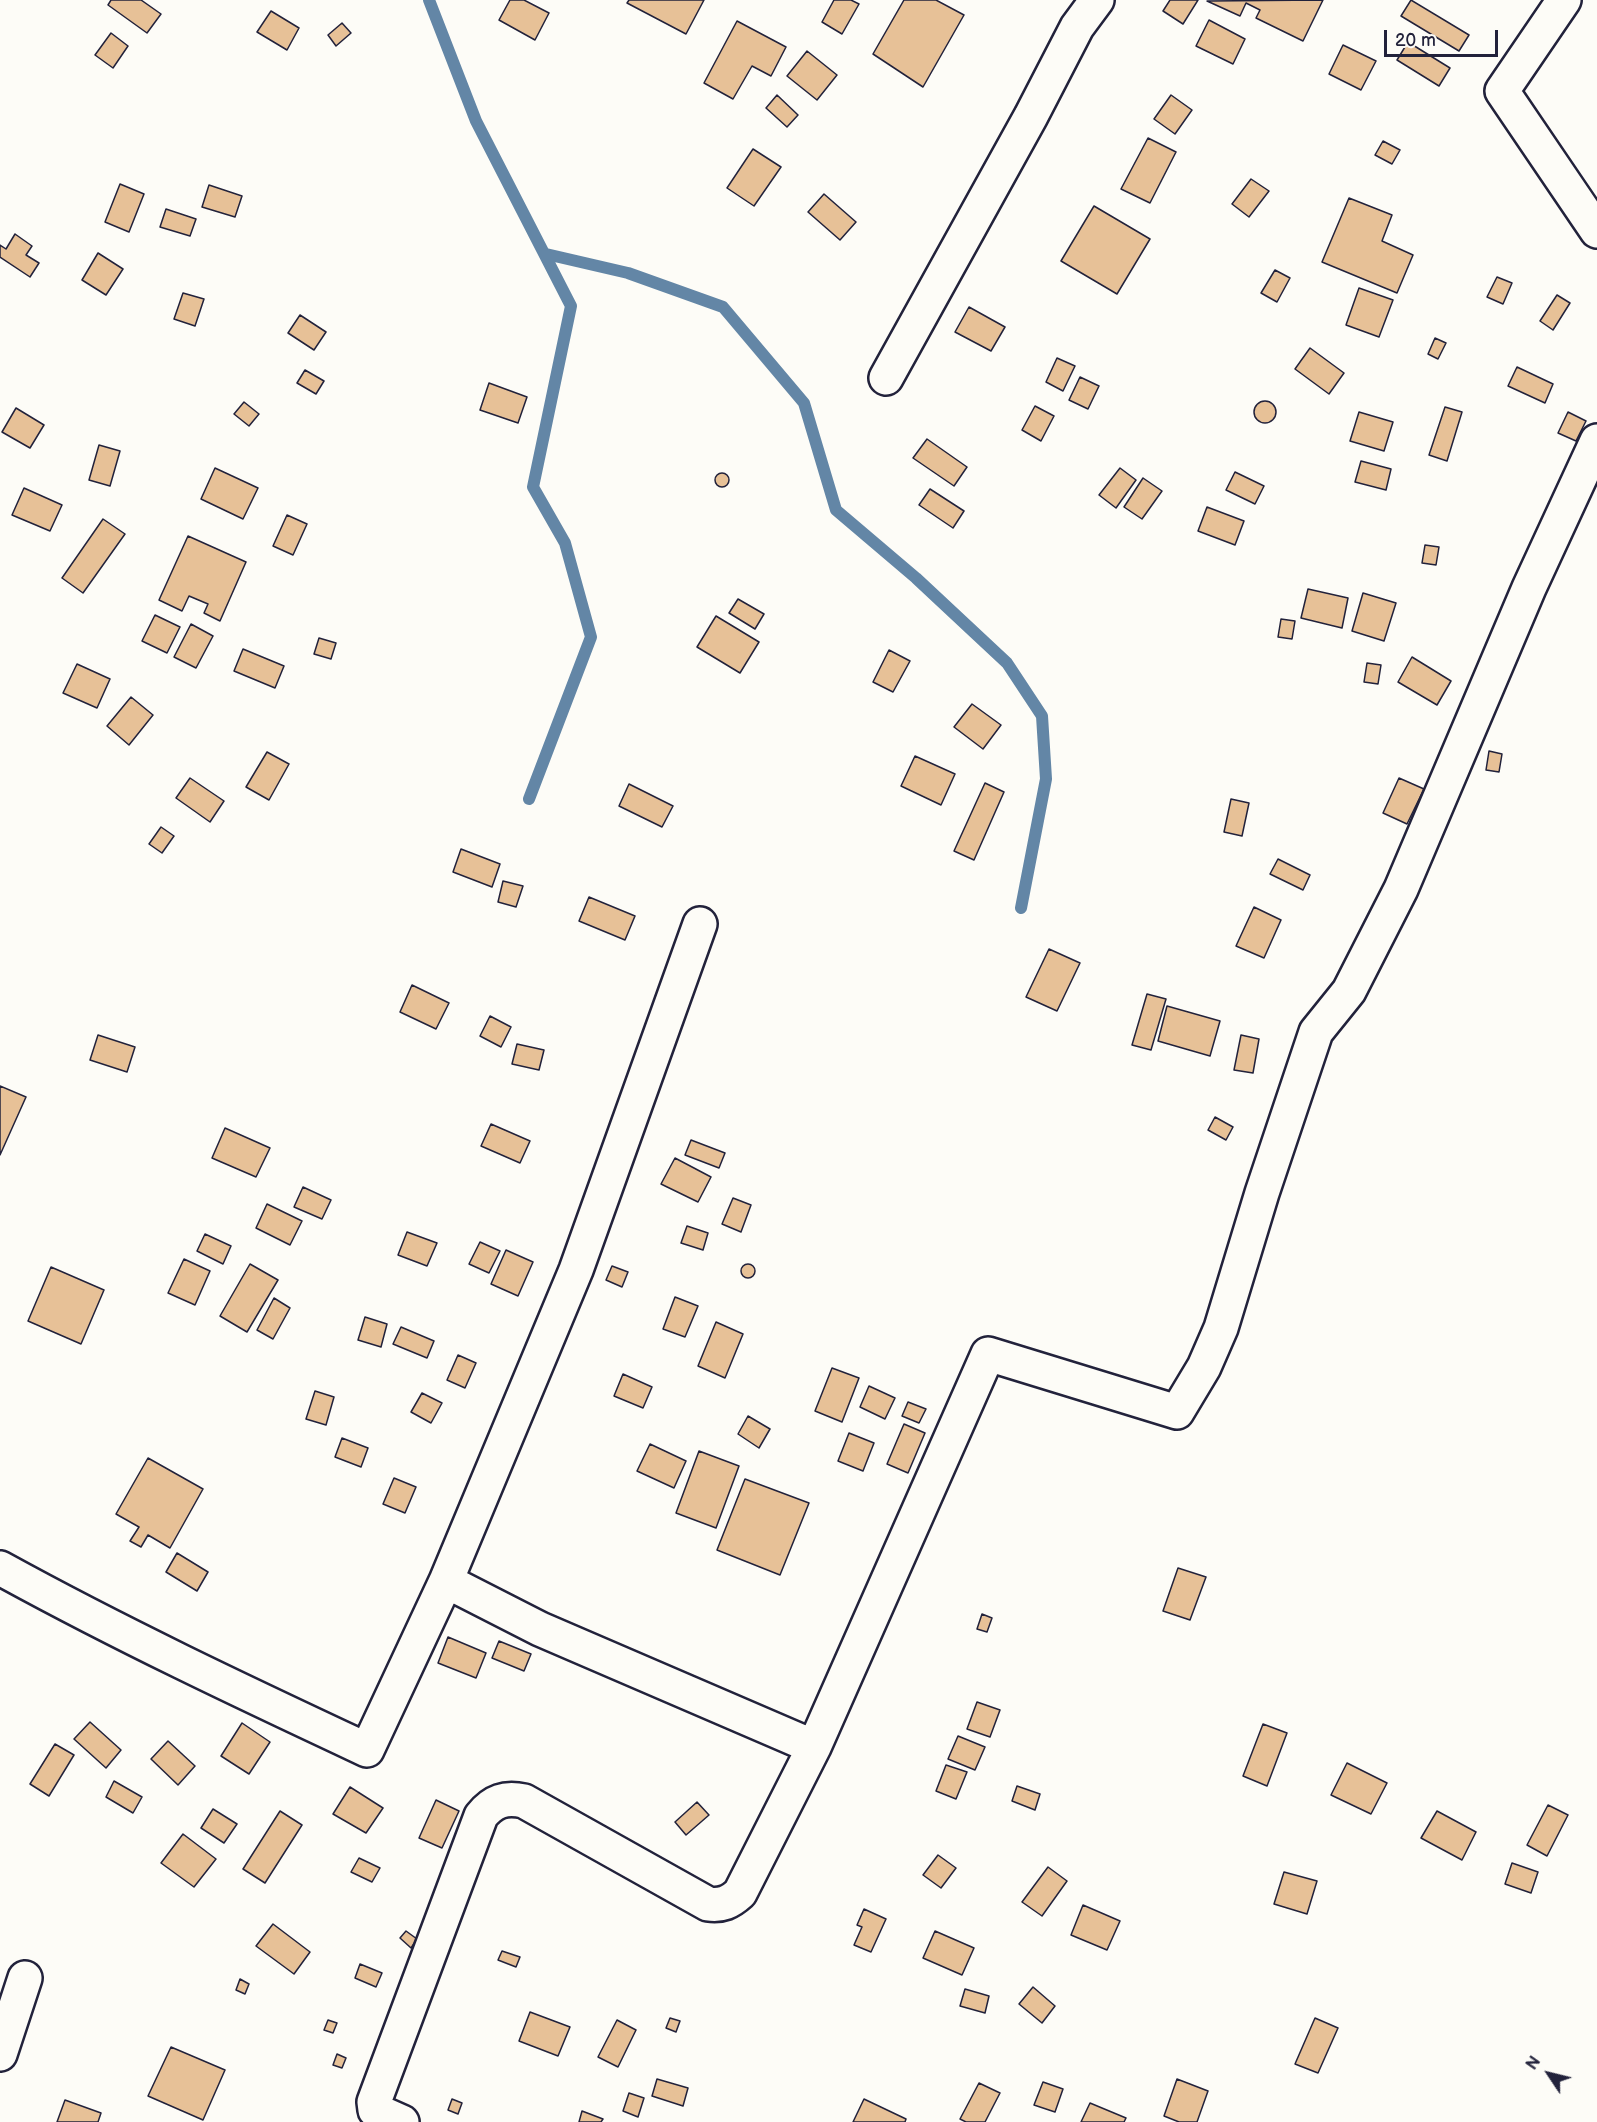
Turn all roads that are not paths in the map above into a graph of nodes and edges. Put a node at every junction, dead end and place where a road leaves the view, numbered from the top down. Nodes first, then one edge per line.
1 (1097, 0) edge
2 (1564, 0) edge
3 (1597, 231) edge
4 (886, 378) dead end
5 (1597, 441) edge
6 (700, 924) dead end
7 (0, 1568) edge
8 (446, 1581) junction
9 (814, 1747) junction
10 (25, 1978) dead end
11 (0, 2054) edge
12 (402, 2122) edge

1 - 4 street
2 - 3 street
5 - 9 street
6 - 8 street
7 - 8 street
8 - 9 street
9 - 12 street
10 - 11 street

